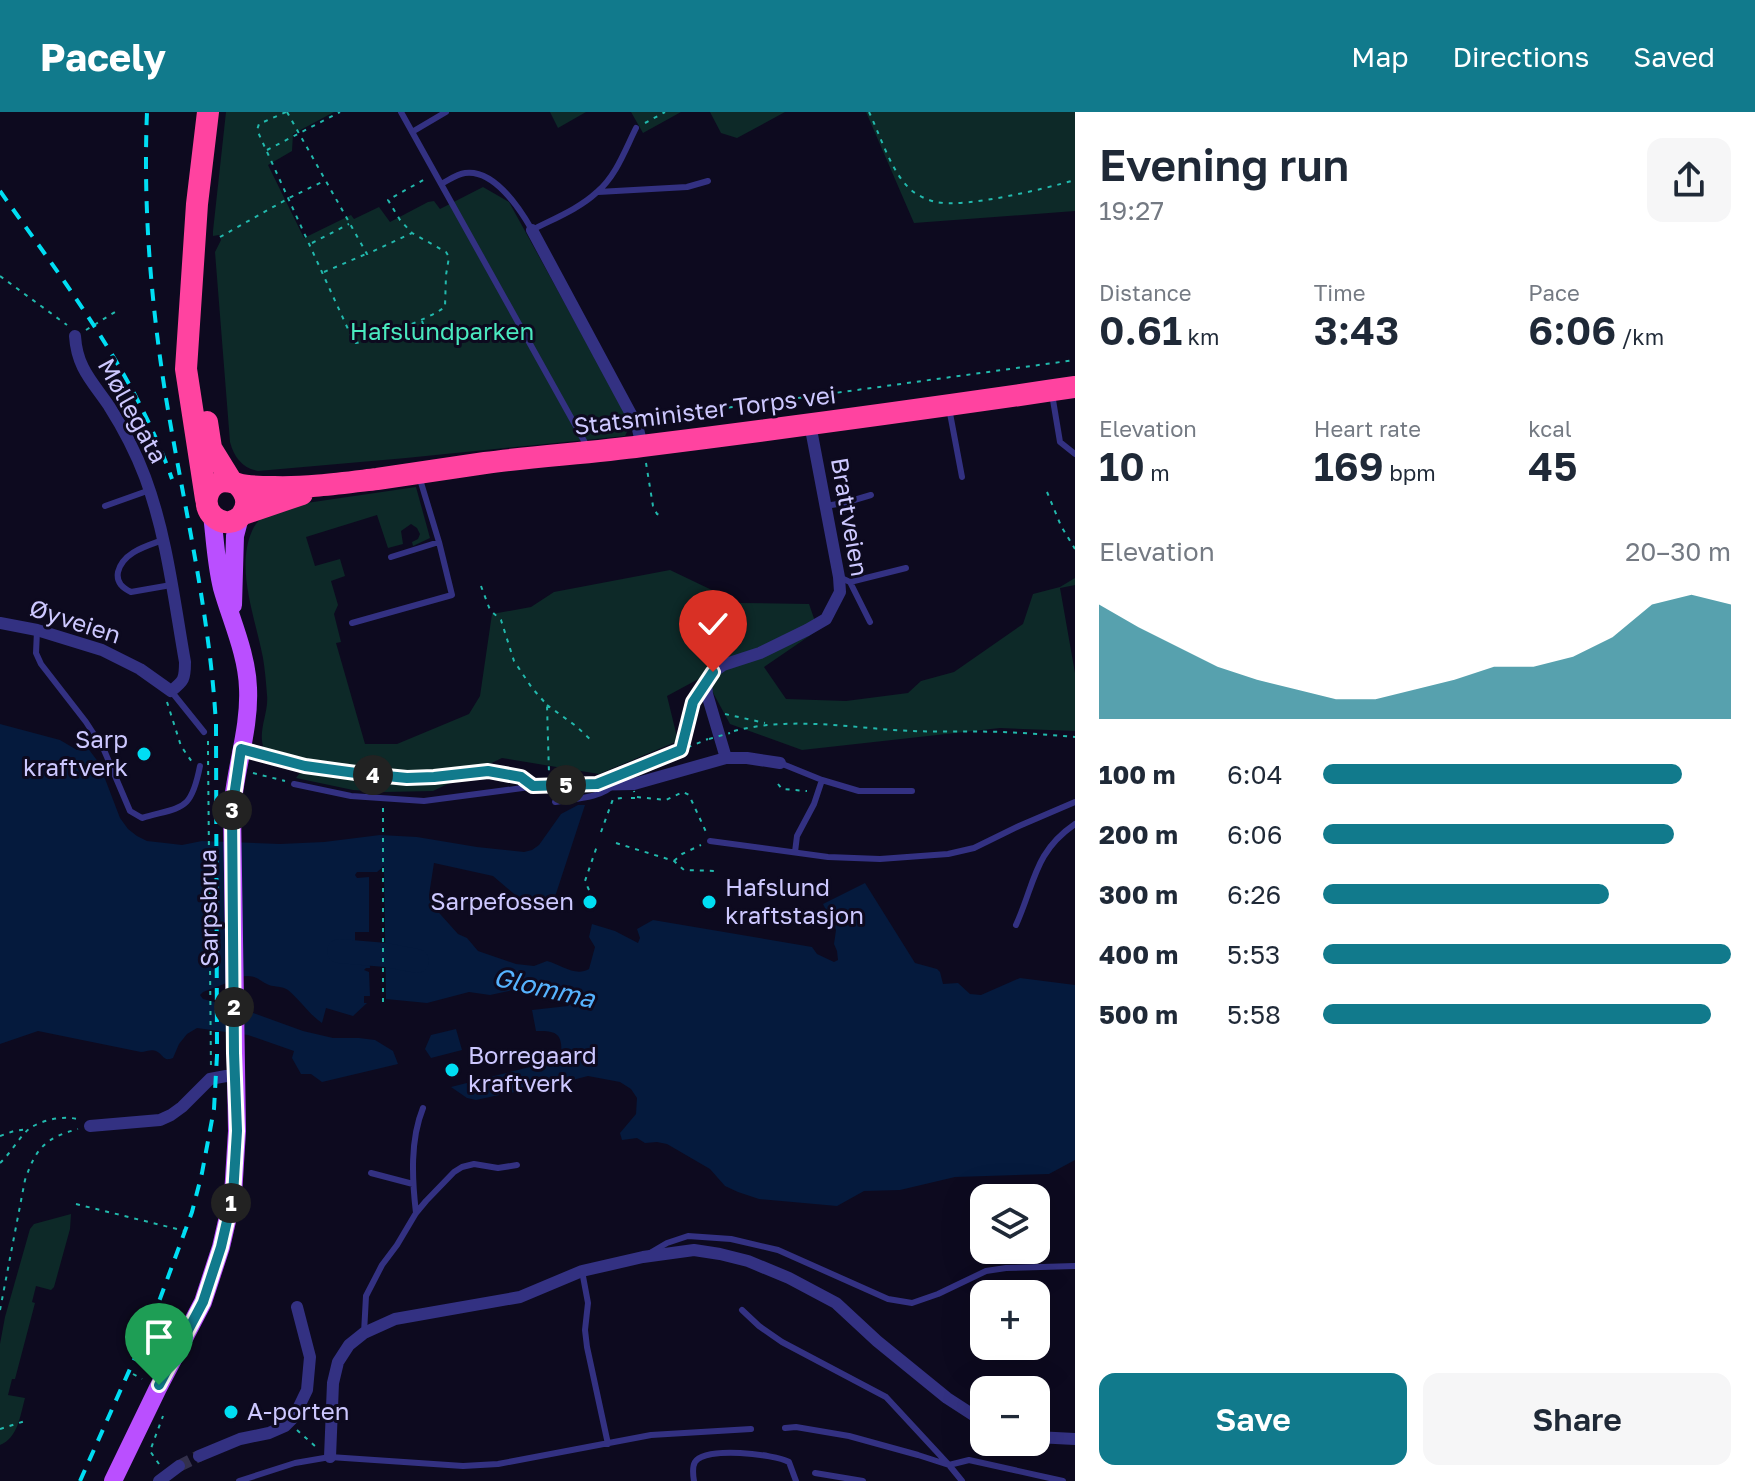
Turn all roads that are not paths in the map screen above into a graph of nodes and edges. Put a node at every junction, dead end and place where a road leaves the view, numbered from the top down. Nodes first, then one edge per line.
1 (208, 112) edge
2 (401, 112) edge
3 (446, 112) edge
4 (636, 128) road end
5 (412, 132) junction
6 (708, 181) dead end
7 (441, 184) junction
8 (598, 192) junction
9 (532, 230) junction
10 (191, 314) junction
11 (75, 336) road end
12 (1075, 387) edge
13 (1051, 391) junction
14 (948, 405) junction
15 (810, 424) junction
16 (642, 444) junction
17 (590, 453) junction
18 (1075, 454) edge
19 (418, 473) junction
20 (962, 477) dead end
21 (235, 483) junction
22 (342, 483) junction
23 (150, 490) junction
24 (871, 495) dead end
25 (105, 506) dead end
26 (825, 506) junction
27 (209, 507) junction
28 (241, 516) junction
29 (163, 540) junction
30 (439, 542) junction
31 (391, 557) dead end
32 (906, 568) dead end
33 (845, 580) junction
34 (171, 585) junction
35 (232, 620) junction
36 (870, 622) dead end
37 (0, 623) edge
38 (352, 623) dead end
39 (37, 630) junction
40 (706, 684) junction
41 (171, 691) junction
42 (693, 702) road end
43 (204, 732) dead end
44 (241, 749) junction
45 (726, 758) junction
46 (780, 763) joint
47 (200, 766) road end
48 (822, 780) junction
49 (294, 784) road end
50 (533, 786) junction
51 (606, 787) junction
52 (912, 791) dead end
53 (555, 802) dead end
54 (1075, 802) edge
55 (1075, 824) edge
56 (710, 841) road end
57 (795, 852) junction
58 (1016, 925) dead end
59 (235, 1077) junction
60 (423, 1108) dead end
61 (90, 1126) road end
62 (517, 1165) dead end
63 (371, 1173) dead end
64 (413, 1184) junction
65 (416, 1213) junction
66 (643, 1257) junction
67 (1075, 1266) edge
68 (582, 1271) junction
69 (297, 1307) dead end
70 (742, 1310) dead end
71 (364, 1333) junction
72 (970, 1413) edge
73 (785, 1428) dead end
74 (751, 1429) dead end
75 (1050, 1438) edge
76 (1075, 1439) edge
77 (608, 1444) junction
78 (199, 1456) tunnel mouth
79 (330, 1457) junction
80 (949, 1465) junction
81 (179, 1466) tunnel mouth
82 (815, 1473) dead end
83 (113, 1481) edge
84 (159, 1481) edge
85 (239, 1481) edge
86 (694, 1481) edge
87 (796, 1481) edge
88 (863, 1481) edge
89 (962, 1481) edge
90 (1063, 1481) edge

1 - 10 highway
2 - 5 lane
3 - 5 lane
4 - 8 lane
5 - 7 lane
6 - 8 lane
7 - 9 lane
7 - 17 lane
8 - 9 lane
9 - 16 street
10 - 21 highway
10 - 27 highway
11 - 23 street, Møllegata
12 - 13 highway, Statsminister Torps vei
13 - 14 highway, Statsminister Torps vei
13 - 18 lane
14 - 15 highway, Statsminister Torps vei
14 - 20 lane
15 - 16 highway, Statsminister Torps vei
15 - 26 street, Brattveien
16 - 17 highway, Statsminister Torps vei
17 - 19 highway, Statsminister Torps vei
19 - 22 highway, Statsminister Torps vei
19 - 30 lane
21 - 22 highway, Statsminister Torps vei
21 - 27 highway
21 - 28 highway
22 - 28 highway, Statsminister Torps vei
23 - 25 lane
23 - 29 street, Møllegata
24 - 26 lane
26 - 33 street, Brattveien
27 - 28 highway
27 - 35 main road, Sarpsbrua
28 - 35 main road
29 - 34 street, Møllegata
29 - 34 lane
30 - 31 lane
30 - 38 lane
32 - 33 lane
33 - 36 lane
33 - 40 street, Brattveien
34 - 41 street, Møllegata
35 - 44 main road, Sarpsbrua
37 - 39 street, Øyveien
39 - 41 street, Øyveien
39 - 47 lane
40 - 42 street, Brattveien
40 - 45 street
41 - 43 lane, Øyveien
44 - 50 street
44 - 59 main road, Sarpsbrua
45 - 46 street
45 - 51 street
46 - 48 lane
48 - 52 lane
48 - 57 lane
49 - 50 lane
50 - 51 street
51 - 53 lane
54 - 57 lane
55 - 58 lane
56 - 57 lane
59 - 61 street
59 - 83 main road, Sarpsbrua
60 - 64 lane
62 - 65 lane
63 - 64 lane
64 - 65 lane
65 - 71 lane
66 - 67 lane
66 - 68 street
66 - 72 street
68 - 71 street
68 - 77 lane
69 - 78 street
70 - 80 lane
71 - 79 street
73 - 80 lane
74 - 77 lane
75 - 76 street
77 - 79 lane
79 - 85 lane
80 - 89 lane
80 - 90 lane
81 - 84 street
82 - 88 lane
86 - 87 lane

